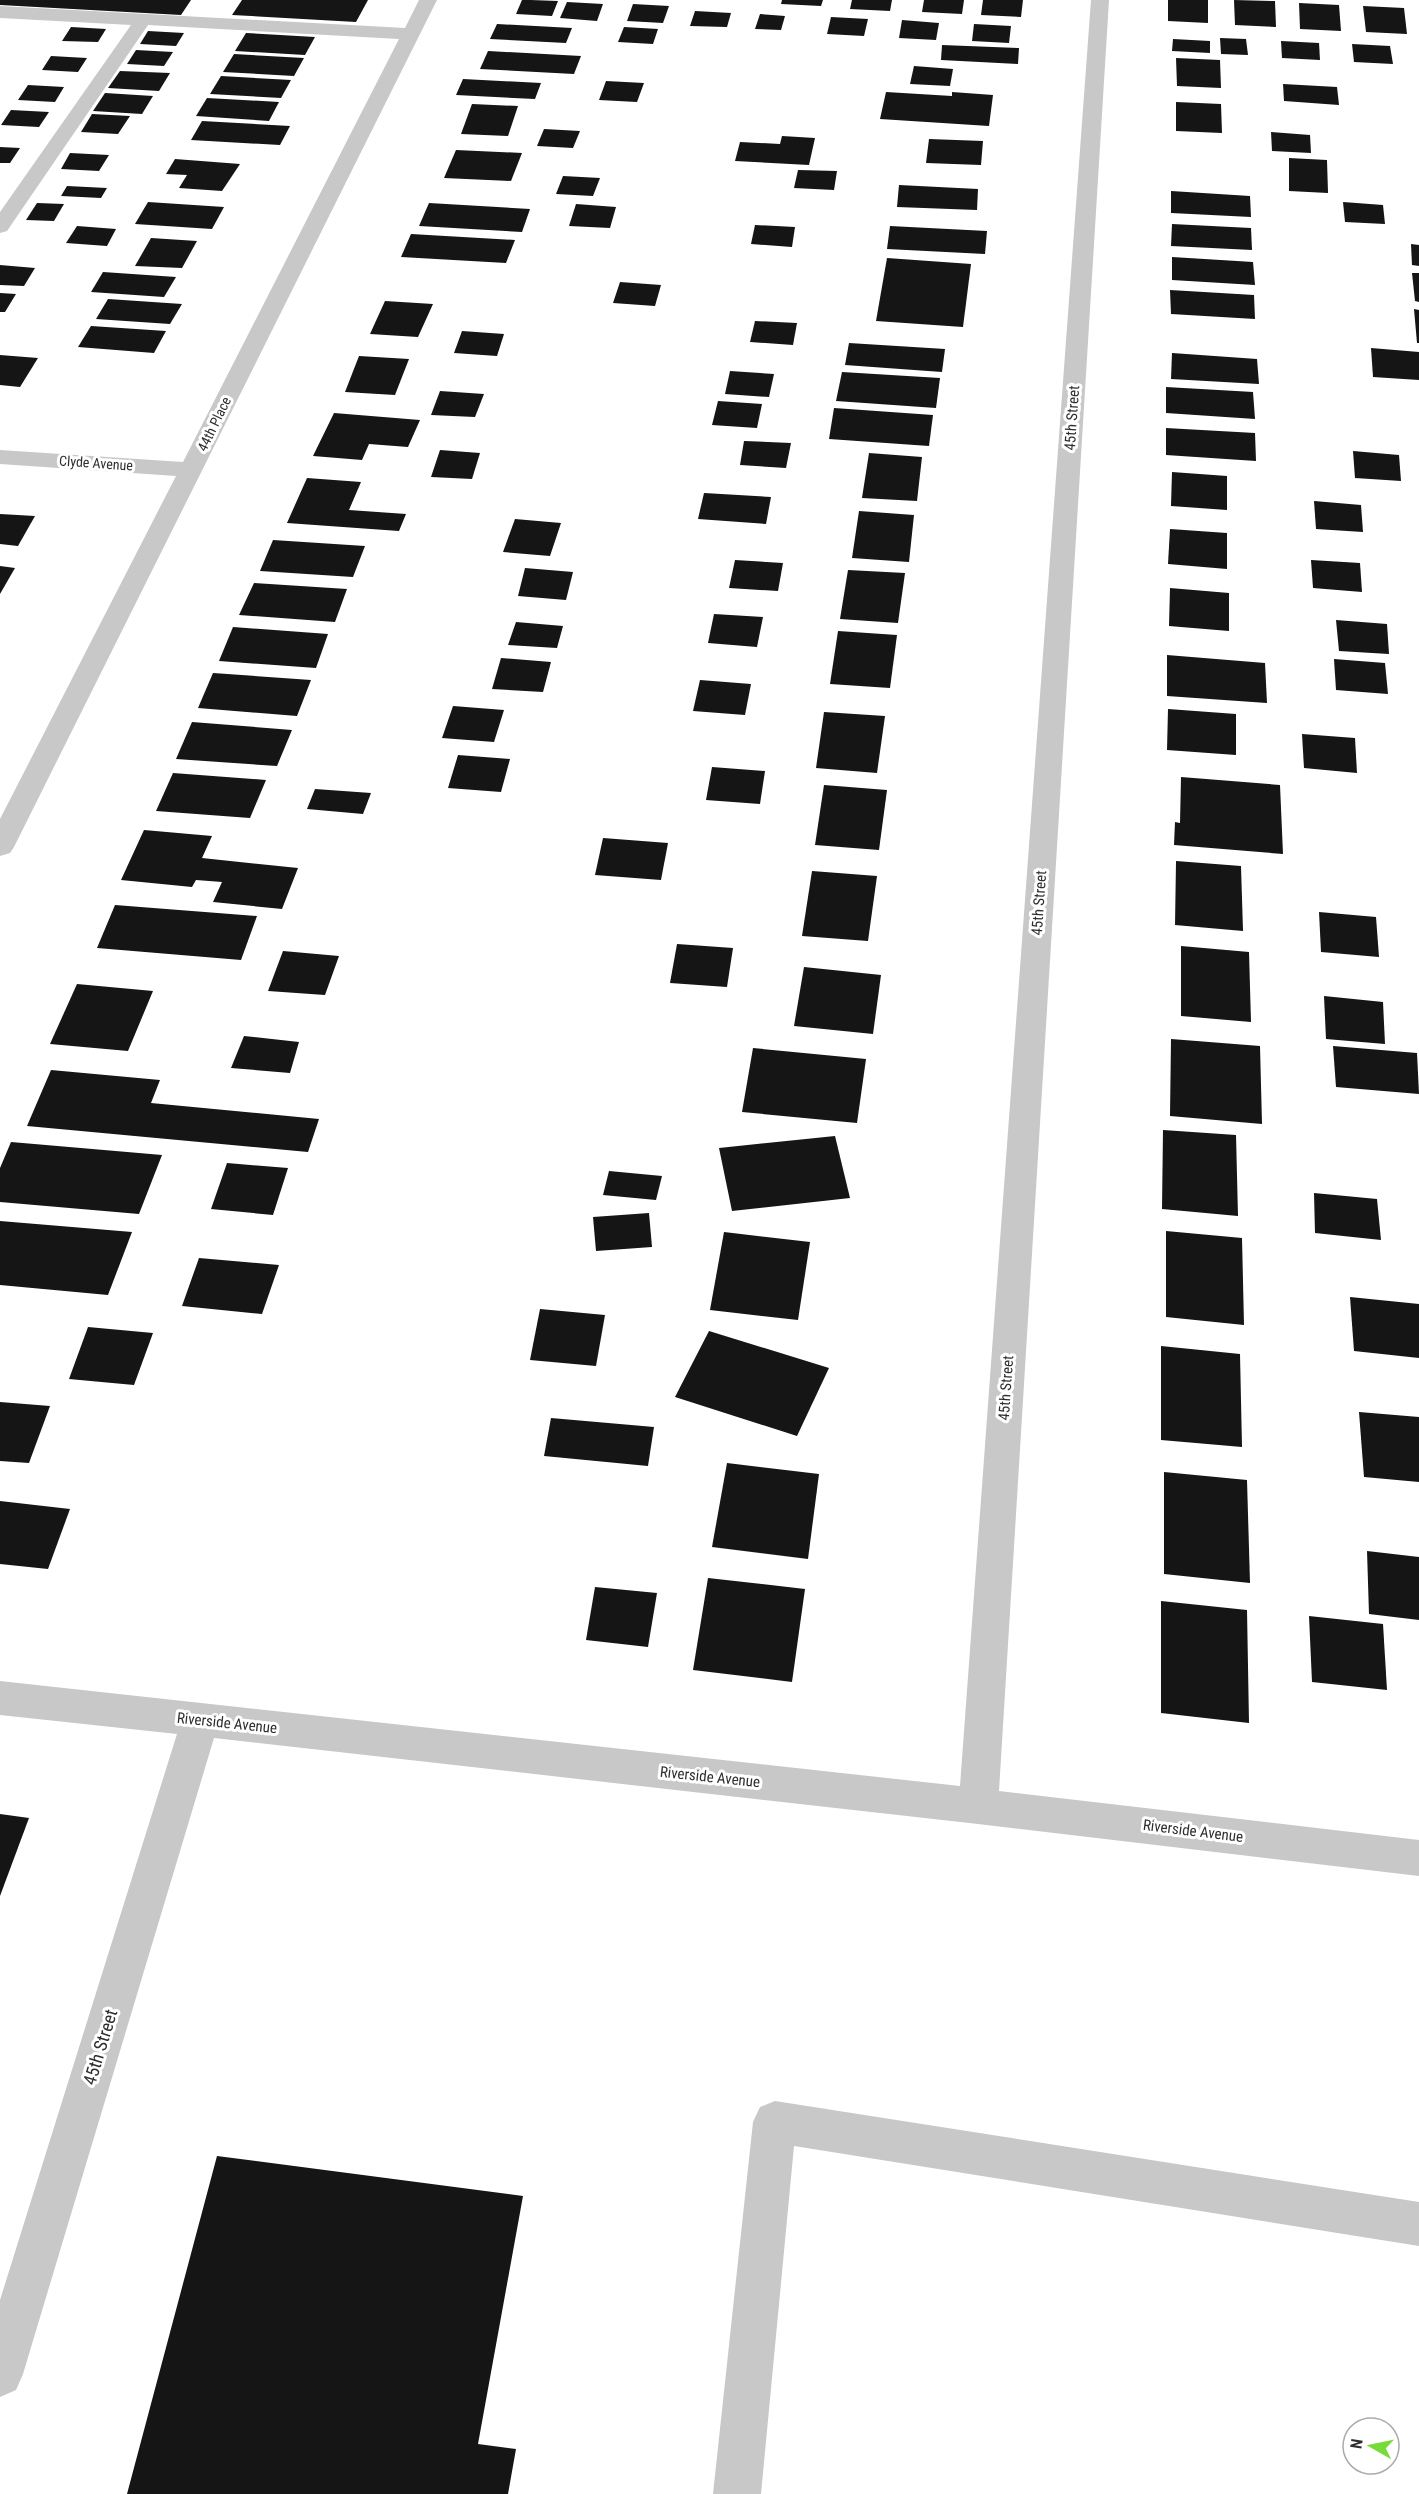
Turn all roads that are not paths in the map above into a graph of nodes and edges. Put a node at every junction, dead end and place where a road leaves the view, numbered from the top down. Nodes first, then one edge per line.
1 (428, 0) edge
2 (1100, 0) edge
3 (0, 12) edge
4 (142, 20) junction
5 (411, 34) junction
6 (0, 227) edge
7 (0, 457) edge
8 (191, 470) junction
9 (0, 847) edge
10 (0, 1698) edge
11 (200, 1720) junction
12 (978, 1806) junction
13 (1419, 1858) edge
14 (1419, 2224) edge
15 (0, 2374) edge
16 (736, 2494) edge

1 - 5 street, 44th Place
2 - 12 street, 45th Street
3 - 4 street
4 - 5 street
4 - 6 street
5 - 8 street, 44th Place
7 - 8 street, Clyde Avenue
8 - 9 street, 44th Place
10 - 11 street, Riverside Avenue
11 - 12 street, Riverside Avenue
11 - 15 street, 45th Street
12 - 13 street, Riverside Avenue
14 - 16 street

